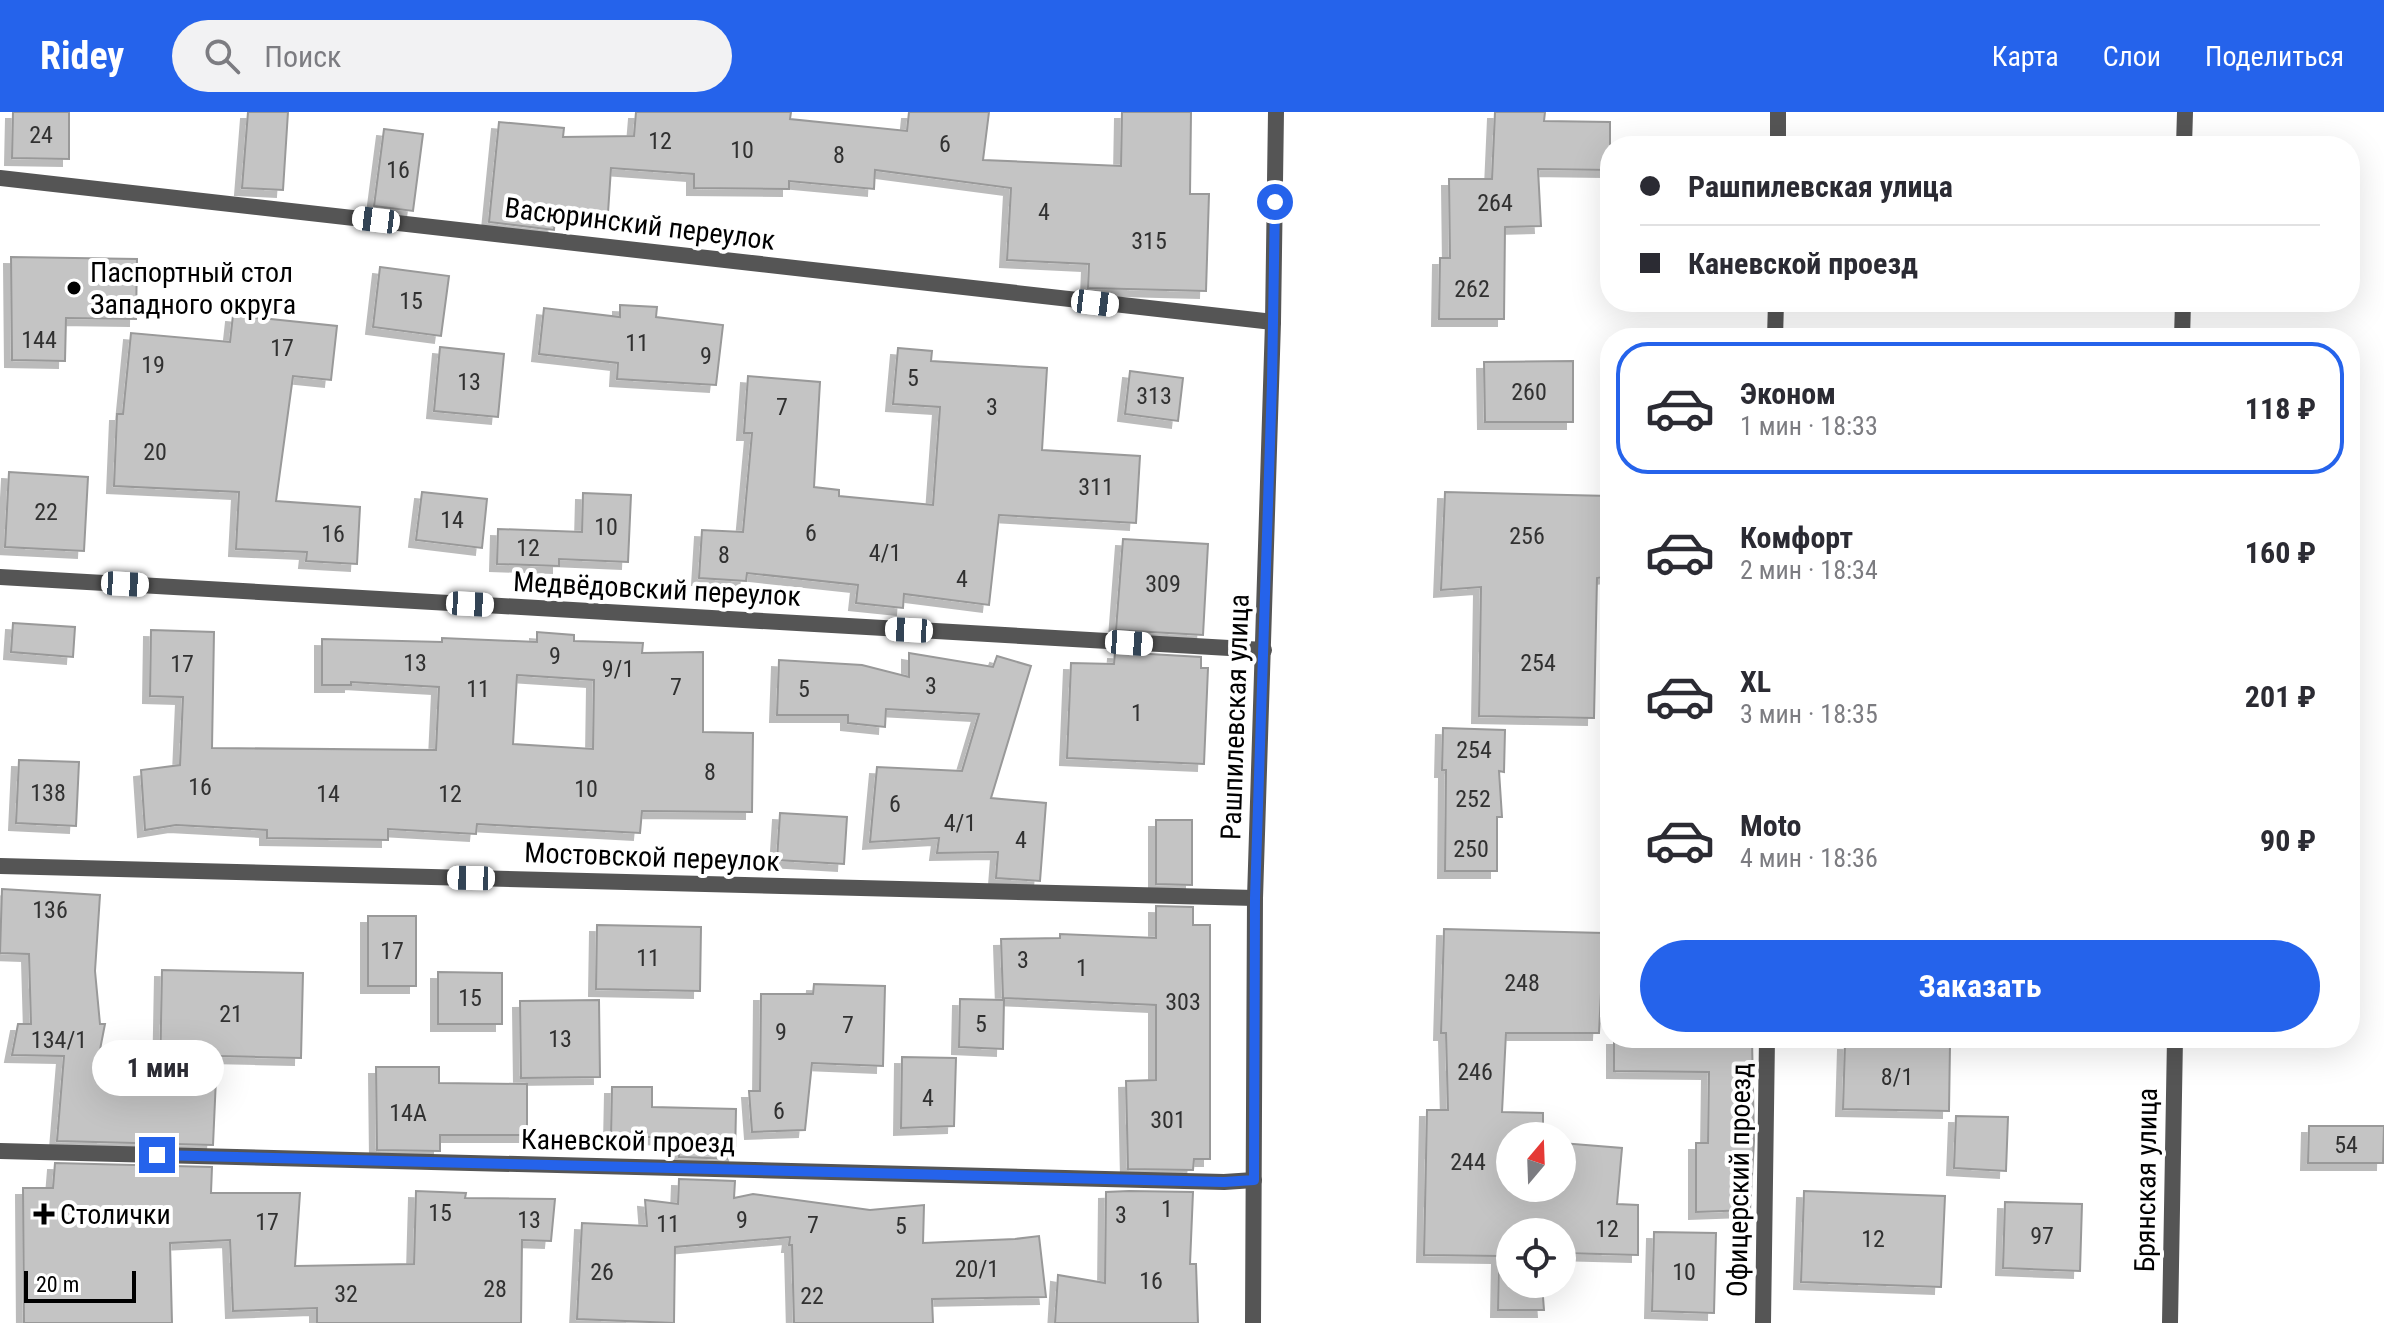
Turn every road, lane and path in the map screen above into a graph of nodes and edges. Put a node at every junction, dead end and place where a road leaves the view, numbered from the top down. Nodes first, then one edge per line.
1 (1276, 112) edge
2 (1778, 112) edge
3 (2185, 112) edge
4 (1778, 136) edge
5 (2184, 136) edge
6 (0, 178) edge
7 (1273, 322) junction
8 (0, 577) edge
9 (1264, 650) junction
10 (0, 866) edge
11 (1255, 898) junction
12 (1767, 1048) edge
13 (2175, 1048) edge
14 (0, 1151) edge
15 (1254, 1180) junction
16 (1253, 1323) edge
17 (1763, 1323) edge
18 (2170, 1323) edge

1 - 7 street, Рашпилевская улица
2 - 4 street
3 - 5 street
6 - 7 street, Васюринский переулок
7 - 9 street, Рашпилевская улица
8 - 9 street, Медвёдовский переулок
9 - 11 street, Рашпилевская улица
10 - 11 street, Мостовской переулок
11 - 15 street, Рашпилевская улица
12 - 17 street, Офицерский проезд
13 - 18 street, Брянская улица
14 - 15 street, Каневской проезд
15 - 16 street, Рашпилевская улица

